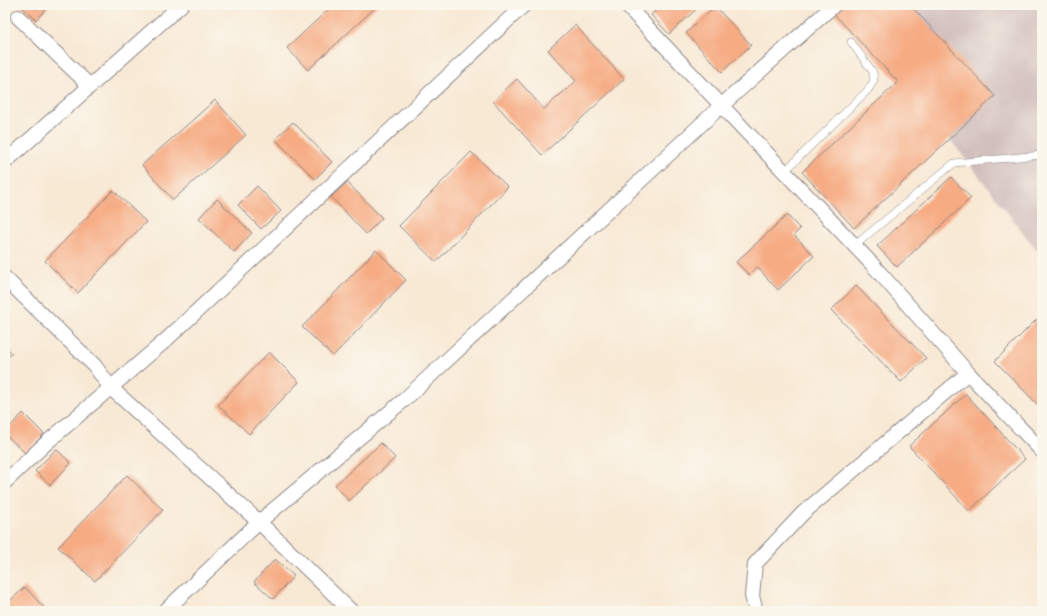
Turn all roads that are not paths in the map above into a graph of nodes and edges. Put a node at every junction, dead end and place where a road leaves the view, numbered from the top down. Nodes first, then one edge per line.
1 (181, 5) edge
2 (524, 5) edge
3 (626, 5) edge
4 (834, 5) edge
5 (18, 17) dead end
6 (851, 42) dead end
7 (90, 86) junction
8 (721, 106) junction
9 (1042, 155) edge
10 (5, 162) edge
11 (784, 172) junction
12 (854, 246) junction
13 (5, 278) edge
14 (968, 372) junction
15 (111, 388) junction
16 (1042, 451) edge
17 (5, 482) edge
18 (259, 522) junction
19 (165, 611) edge
20 (351, 611) edge
21 (756, 611) edge

1 - 7 street
2 - 15 street
3 - 8 street
4 - 8 street
5 - 7 street
6 - 11 lane
7 - 10 street
8 - 11 street
8 - 18 street
9 - 12 lane
11 - 12 street
12 - 14 street
13 - 15 street
14 - 16 street
14 - 21 street
15 - 17 street
15 - 18 street
18 - 19 street
18 - 20 street

